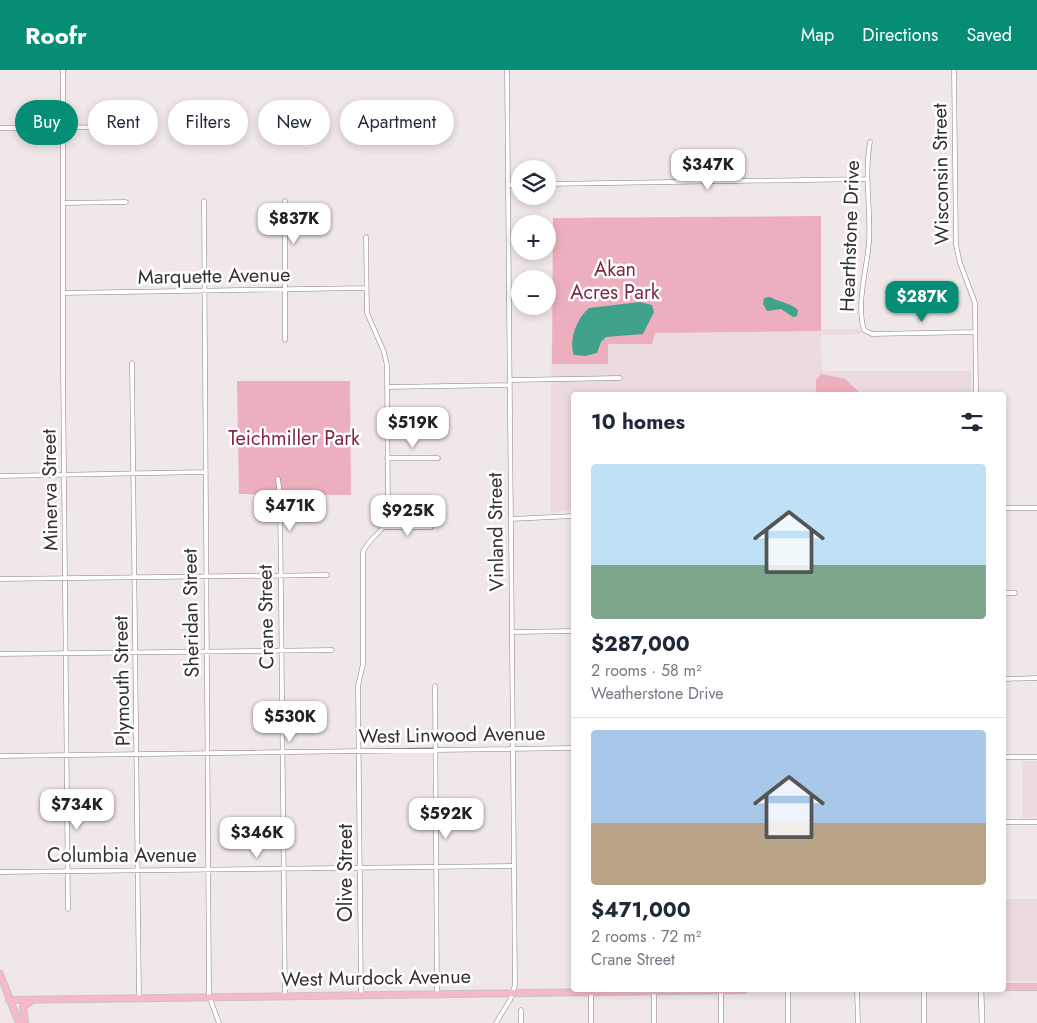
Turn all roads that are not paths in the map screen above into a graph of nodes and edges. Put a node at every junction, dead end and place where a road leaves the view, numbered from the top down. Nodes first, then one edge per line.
1 (62, 70) edge
2 (507, 70) edge
3 (954, 70) edge
4 (63, 100) edge
5 (0, 128) edge
6 (15, 128) edge
7 (870, 142) dead end
8 (63, 145) edge
9 (867, 179) junction
10 (556, 184) edge
11 (509, 185) joint
12 (204, 201) dead end
13 (285, 201) dead end
14 (126, 202) dead end
15 (63, 203) junction
16 (366, 237) dead end
17 (366, 288) junction
18 (284, 290) junction
19 (204, 291) junction
20 (63, 293) junction
21 (975, 332) junction
22 (285, 340) dead end
23 (132, 363) dead end
24 (620, 378) dead end
25 (510, 380) junction
26 (510, 386) junction
27 (387, 387) junction
28 (976, 392) edge
29 (387, 458) junction
30 (438, 458) dead end
31 (205, 472) junction
32 (134, 474) junction
33 (64, 475) junction
34 (0, 476) edge
35 (278, 479) dead end
36 (1006, 508) edge
37 (1037, 508) edge
38 (571, 516) edge
39 (511, 519) junction
40 (385, 527) junction
41 (432, 527) dead end
42 (281, 575) junction
43 (328, 575) dead end
44 (206, 576) junction
45 (135, 577) junction
46 (66, 578) junction
47 (0, 579) edge
48 (1006, 593) edge
49 (1014, 593) dead end
50 (571, 631) edge
51 (512, 632) junction
52 (282, 650) junction
53 (332, 650) dead end
54 (206, 651) junction
55 (136, 652) junction
56 (67, 653) junction
57 (0, 654) edge
58 (1037, 678) edge
59 (1006, 679) edge
60 (435, 686) dead end
61 (571, 748) edge
62 (513, 749) junction
63 (435, 750) junction
64 (359, 751) junction
65 (283, 752) junction
66 (208, 753) junction
67 (67, 754) junction
68 (138, 754) junction
69 (0, 756) edge
70 (1006, 757) edge
71 (1037, 757) edge
72 (1006, 822) edge
73 (1037, 822) edge
74 (514, 866) junction
75 (437, 867) junction
76 (283, 868) junction
77 (360, 868) junction
78 (68, 870) junction
79 (139, 870) junction
80 (209, 870) junction
81 (0, 872) edge
82 (68, 909) dead end
83 (0, 974) edge
84 (1006, 987) edge
85 (1037, 987) edge
86 (512, 992) junction
87 (591, 992) joint
88 (654, 992) edge
89 (721, 992) edge
90 (788, 992) edge
91 (858, 992) edge
92 (924, 992) edge
93 (981, 992) edge
94 (437, 994) junction
95 (285, 995) junction
96 (361, 995) junction
97 (209, 996) junction
98 (140, 998) junction
99 (33, 999) junction
100 (9, 1000) junction
101 (521, 1010) dead end
102 (19, 1023) edge
103 (25, 1023) edge
104 (219, 1023) edge
105 (496, 1023) edge
106 (521, 1023) edge
107 (591, 1023) edge
108 (654, 1023) edge
109 (721, 1023) edge
110 (788, 1023) edge
111 (858, 1023) edge
112 (924, 1023) edge
113 (982, 1023) edge

1 - 4 street, Minerva Street
2 - 11 street, Vinland Street
3 - 21 street, Wisconsin Street
5 - 6 street
7 - 9 street, Hearthstone Drive
8 - 15 street, Minerva Street
9 - 10 street
9 - 21 street, Hearthstone Drive
11 - 25 street, Vinland Street
12 - 19 street, Sheridan Street
13 - 18 street
14 - 15 street
15 - 20 street, Minerva Street
16 - 17 street
17 - 18 street, Marquette Avenue
17 - 27 street
18 - 19 street, Marquette Avenue
18 - 22 street
19 - 20 street, Marquette Avenue
19 - 31 street, Sheridan Street
20 - 33 street, Minerva Street
21 - 28 street, Wisconsin Street
23 - 32 street, Plymouth Street
24 - 25 street
25 - 26 street, Vinland Street
26 - 27 street
26 - 39 street, Vinland Street
27 - 29 street
29 - 30 street
29 - 40 street
31 - 32 street
31 - 44 street, Sheridan Street
32 - 33 street
32 - 45 street, Plymouth Street
33 - 34 street
33 - 46 street, Minerva Street
35 - 42 street, Crane Street
36 - 37 street
38 - 39 street
39 - 51 street, Vinland Street
40 - 41 street
40 - 64 street, Olive Street
42 - 43 street
42 - 44 street
42 - 52 street, Crane Street
44 - 45 street
44 - 54 street, Sheridan Street
45 - 46 street
45 - 55 street, Plymouth Street
46 - 47 street
46 - 56 street, Minerva Street
48 - 49 street
50 - 51 street
51 - 62 street, Vinland Street
52 - 53 street
52 - 54 street
52 - 65 street, Crane Street
54 - 55 street
54 - 66 street, Sheridan Street
55 - 56 street
55 - 68 street, Plymouth Street
56 - 57 street
56 - 67 street, Minerva Street
58 - 59 street
60 - 63 street
61 - 62 street, West Linwood Avenue
62 - 63 street, West Linwood Avenue
62 - 74 street, Vinland Street
63 - 64 street, West Linwood Avenue
63 - 75 street
64 - 65 street, West Linwood Avenue
64 - 77 street, Olive Street
65 - 66 street, West Linwood Avenue
65 - 76 street, Crane Street
66 - 68 street, West Linwood Avenue
66 - 80 street, Sheridan Street
67 - 68 street, West Linwood Avenue
67 - 69 street, West Linwood Avenue
67 - 78 street, Minerva Street
68 - 79 street, Plymouth Street
70 - 71 street
72 - 73 street
74 - 75 street, Columbia Avenue
74 - 86 street, Vinland Street
75 - 77 street, Columbia Avenue
75 - 94 street
76 - 77 street, Columbia Avenue
76 - 80 street, Columbia Avenue
76 - 95 street, Crane Street
77 - 96 street, Olive Street
78 - 79 street, Columbia Avenue
78 - 81 street, Columbia Avenue
78 - 82 street, Minerva Street
79 - 80 street, Columbia Avenue
79 - 98 street, Plymouth Street
80 - 97 street, Sheridan Street
83 - 100 main road
84 - 85 main road
86 - 87 main road, West Murdock Avenue
86 - 94 main road, West Murdock Avenue
86 - 105 street
87 - 107 street
88 - 108 street
89 - 109 street
90 - 110 street
91 - 111 street
92 - 112 street
93 - 113 street
94 - 96 main road, West Murdock Avenue
95 - 96 main road, West Murdock Avenue
95 - 97 main road, West Murdock Avenue
97 - 98 main road, West Murdock Avenue
97 - 104 street, Sheridan Street
98 - 99 main road, West Murdock Avenue
99 - 100 main road, West Murdock Avenue
99 - 103 main road
100 - 102 main road
101 - 106 street

